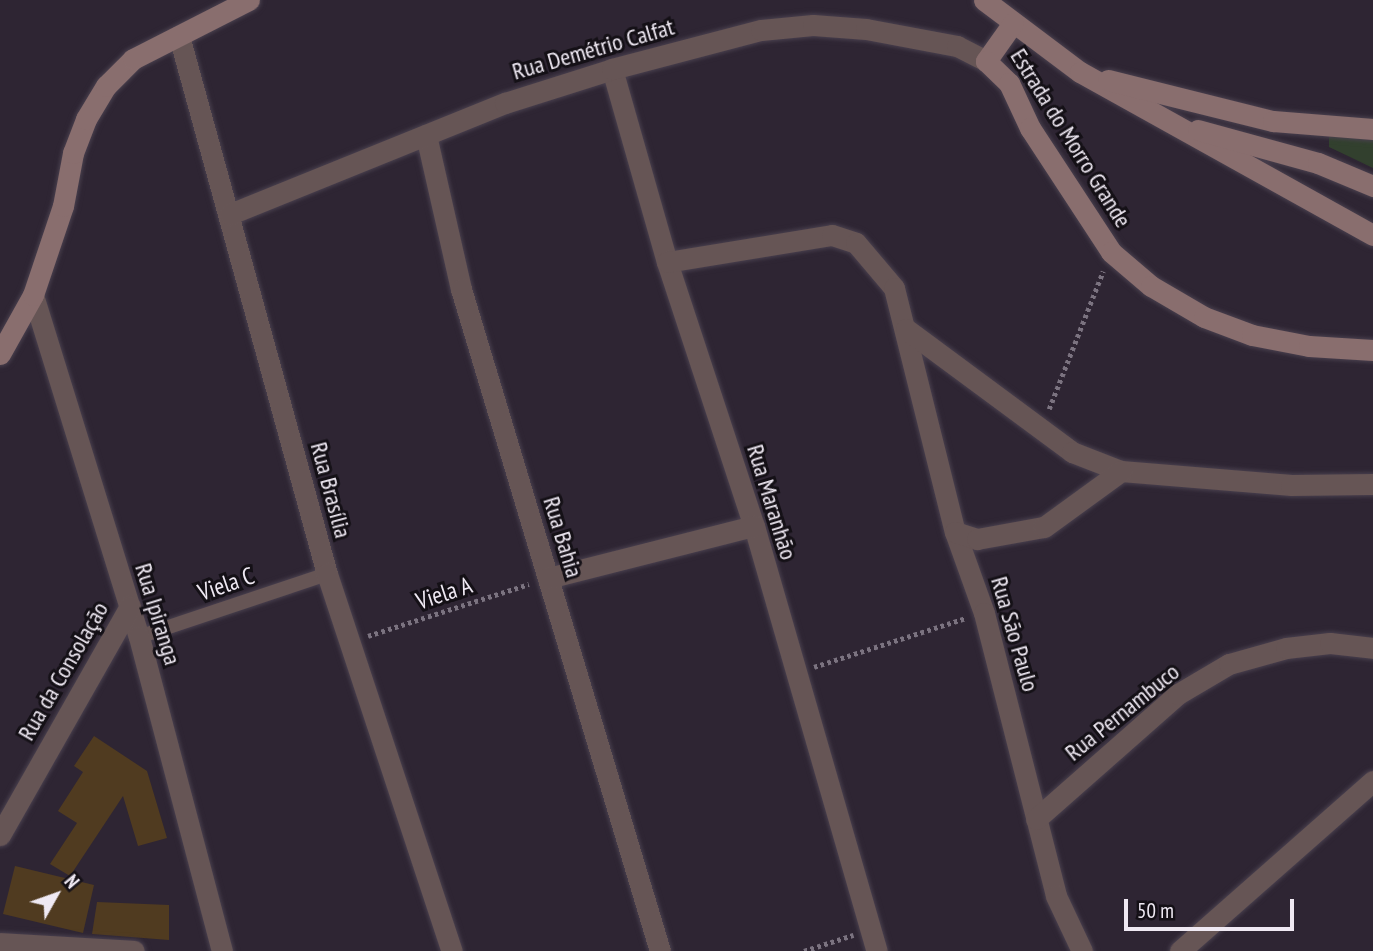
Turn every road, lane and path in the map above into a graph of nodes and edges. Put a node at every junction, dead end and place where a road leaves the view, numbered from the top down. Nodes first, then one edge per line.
1 (249, 0) edge
2 (984, 0) edge
3 (1013, 23) junction
4 (179, 36) junction
5 (986, 61) junction
6 (612, 69) junction
7 (1080, 72) junction
8 (1168, 123) junction
9 (1373, 129) edge
10 (426, 135) junction
11 (1373, 186) edge
12 (230, 214) junction
13 (1373, 235) edge
14 (1111, 252) junction
15 (667, 262) junction
16 (33, 295) junction
17 (906, 329) junction
18 (1373, 350) edge
19 (0, 354) edge
20 (1041, 429) junction
21 (1121, 471) junction
22 (1373, 484) edge
23 (754, 526) junction
24 (955, 532) junction
25 (327, 574) junction
26 (548, 578) junction
27 (130, 606) junction
28 (984, 613) junction
29 (1373, 626) edge
30 (139, 637) junction
31 (350, 641) junction
32 (1368, 647) edge
33 (793, 674) junction
34 (1373, 781) edge
35 (1036, 819) junction
36 (0, 835) edge
37 (872, 928) junction
38 (0, 943) edge
39 (134, 951) edge
40 (222, 951) edge
41 (452, 951) edge
42 (660, 951) edge
43 (804, 951) edge
44 (877, 951) edge
45 (1082, 951) edge
46 (1180, 951) edge

1 - 4 street
2 - 3 street, Estrada do Morro Grande
3 - 5 street, Estrada do Morro Grande
3 - 7 street, Estrada do Morro Grande
4 - 12 street, Rua Brasília
4 - 16 street
5 - 6 street, Rua Demétrio Calfat
5 - 14 street, Estrada do Morro Grande
6 - 10 street, Rua Demétrio Calfat
6 - 15 street, Rua Maranhão
7 - 8 street, Estrada do Morro Grande
7 - 9 street, Estrada do Morro Grande
8 - 11 street, Estrada do Morro Grande
8 - 13 street, Estrada do Morro Grande
10 - 12 street, Rua Demétrio Calfat
10 - 26 street, Rua Bahia
12 - 25 street, Rua Brasília
14 - 18 street, Estrada do Morro Grande
14 - 20 path
15 - 17 street, Rua São Paulo
15 - 23 street, Rua Maranhão
16 - 19 street
16 - 27 street, Rua Ipiranga
17 - 20 street
17 - 24 street, Rua São Paulo
20 - 21 street
21 - 22 street
21 - 24 street
23 - 26 street
23 - 33 street, Rua Maranhão
24 - 28 street, Rua São Paulo
25 - 30 lane, Viela C
25 - 31 street, Rua Brasília
26 - 31 path, Viela A
26 - 42 street, Rua Bahia
27 - 30 street, Rua Ipiranga
27 - 36 street, Rua da Consolação
28 - 33 path
28 - 35 street, Rua São Paulo
29 - 32 street
30 - 40 street, Rua Ipiranga
31 - 41 street, Rua Brasília
32 - 35 street, Rua Pernambuco
33 - 37 street, Rua Maranhão
34 - 46 street
35 - 45 street, Rua São Paulo
37 - 43 path
37 - 44 street, Rua Maranhão
38 - 39 street

